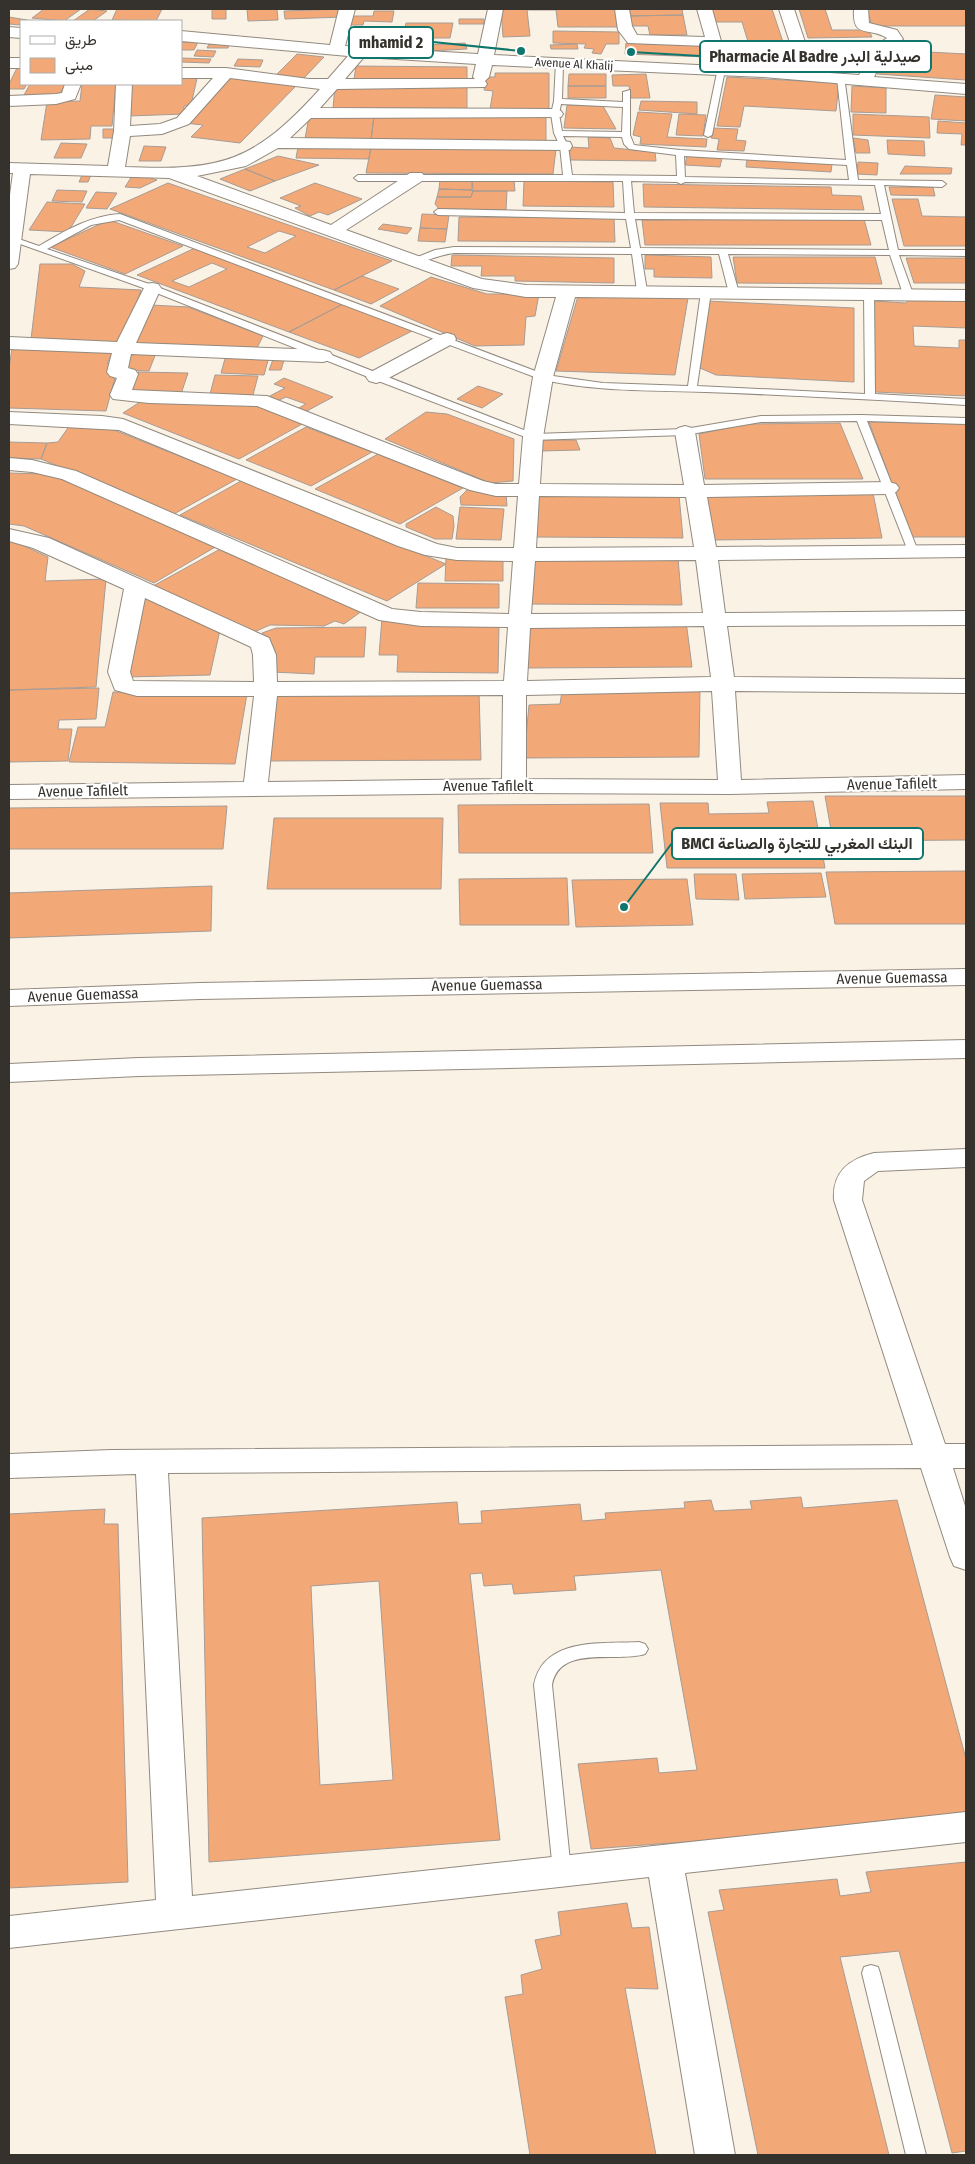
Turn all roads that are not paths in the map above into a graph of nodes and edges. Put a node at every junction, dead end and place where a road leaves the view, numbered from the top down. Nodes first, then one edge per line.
1 (347, 9) edge
2 (496, 9) edge
3 (622, 9) edge
4 (705, 9) edge
5 (787, 9) edge
6 (861, 9) edge
7 (182, 36) edge
8 (713, 42) junction
9 (336, 50) junction
10 (360, 52) junction
11 (484, 59) junction
12 (559, 64) junction
13 (721, 70) junction
14 (182, 73) edge
15 (226, 73) junction
16 (808, 75) junction
17 (841, 78) junction
18 (864, 81) junction
19 (332, 84) junction
20 (479, 84) junction
21 (73, 85) edge
22 (124, 85) edge
23 (966, 89) edge
24 (628, 92) dead end
25 (9, 101) edge
26 (627, 105) junction
27 (557, 107) junction
28 (306, 113) junction
29 (479, 113) junction
30 (122, 131) junction
31 (626, 135) junction
32 (708, 135) dead end
33 (560, 140) junction
34 (273, 143) junction
35 (680, 153) junction
36 (851, 163) junction
37 (15, 168) edge
38 (741, 169) junction
39 (116, 172) junction
40 (174, 174) junction
41 (416, 177) junction
42 (358, 178) dead end
43 (568, 178) junction
44 (627, 178) junction
45 (681, 181) junction
46 (854, 183) junction
47 (879, 183) junction
48 (942, 184) dead end
49 (438, 212) dead end
50 (630, 216) junction
51 (886, 217) junction
52 (333, 232) junction
53 (14, 240) junction
54 (40, 249) junction
55 (723, 252) junction
56 (636, 253) junction
57 (894, 253) junction
58 (966, 253) edge
59 (418, 260) junction
60 (9, 264) edge
61 (152, 288) junction
62 (567, 291) junction
63 (642, 291) junction
64 (706, 292) junction
65 (734, 293) junction
66 (869, 294) junction
67 (908, 294) junction
68 (966, 295) edge
69 (447, 339) junction
70 (9, 343) edge
71 (123, 349) junction
72 (322, 356) junction
73 (543, 376) junction
74 (376, 377) junction
75 (692, 389) junction
76 (870, 396) junction
77 (966, 402) edge
78 (9, 418) edge
79 (861, 418) junction
80 (966, 421) edge
81 (685, 432) junction
82 (533, 437) junction
83 (9, 464) edge
84 (889, 488) junction
85 (529, 492) junction
86 (694, 492) junction
87 (9, 535) edge
88 (913, 551) junction
89 (966, 551) edge
90 (706, 553) junction
91 (526, 555) junction
92 (136, 586) junction
93 (966, 618) edge
94 (714, 620) junction
95 (519, 621) junction
96 (723, 684) junction
97 (966, 686) edge
98 (265, 687) junction
99 (515, 688) junction
100 (966, 782) edge
101 (514, 786) junction
102 (730, 787) junction
103 (255, 789) junction
104 (9, 792) edge
105 (966, 977) edge
106 (9, 998) edge
107 (966, 1049) edge
108 (9, 1073) edge
109 (966, 1158) edge
110 (933, 1456) junction
111 (966, 1456) edge
112 (151, 1462) junction
113 (9, 1466) edge
114 (966, 1557) edge
115 (639, 1649) dead end
116 (966, 1827) edge
117 (664, 1860) junction
118 (562, 1871) junction
119 (175, 1914) junction
120 (9, 1932) edge
121 (872, 1973) dead end
122 (715, 2155) edge
123 (916, 2155) edge

1 - 9 street
2 - 11 street
3 - 8 street
4 - 8 street
5 - 16 street
6 - 18 street
7 - 9 street, Avenue Al Khalij
8 - 13 street
9 - 10 street, Avenue Al Khalij
10 - 11 street, Avenue Al Khalij
10 - 19 street
11 - 12 street, Avenue Al Khalij
11 - 20 street
12 - 13 street, Avenue Al Khalij
12 - 27 lane
13 - 16 street, Avenue Al Khalij
13 - 32 lane
14 - 15 street
15 - 19 street
15 - 30 street
16 - 17 street, Avenue Al Khalij
17 - 18 street, Avenue Al Khalij
17 - 36 lane
18 - 23 street, Avenue Al Khalij
19 - 20 street
19 - 28 street
20 - 29 street
21 - 25 street
22 - 30 street
24 - 26 lane
26 - 27 lane
26 - 31 lane
27 - 29 street
27 - 33 lane
28 - 29 street
28 - 34 street
30 - 39 street
31 - 33 lane
31 - 35 lane
33 - 34 street
33 - 43 lane
34 - 40 street
35 - 38 lane
35 - 45 lane
36 - 38 lane
36 - 46 lane
37 - 39 street
37 - 53 street
38 - 45 lane
38 - 46 lane
39 - 40 street
40 - 52 street
41 - 42 lane
41 - 43 lane
41 - 52 street
43 - 44 lane
44 - 45 lane
44 - 50 lane
46 - 47 lane
47 - 48 lane
47 - 51 lane
49 - 50 lane
50 - 51 lane
50 - 56 lane
51 - 57 lane
52 - 59 street
53 - 54 lane
53 - 60 street
54 - 61 lane
54 - 69 lane
55 - 56 lane
55 - 57 lane
55 - 65 lane
56 - 59 lane
56 - 63 lane
57 - 58 lane
57 - 67 lane
59 - 62 street
61 - 71 street
61 - 72 lane
62 - 63 street
62 - 73 street
63 - 64 street
64 - 65 street
64 - 75 lane
65 - 66 street
66 - 67 street
66 - 76 lane
67 - 68 street
69 - 73 lane
69 - 74 street
70 - 71 street
71 - 72 street
71 - 85 street
72 - 74 lane
73 - 75 lane
73 - 82 street
74 - 82 lane
75 - 76 lane
76 - 77 lane
78 - 91 street
79 - 80 lane
79 - 81 lane
79 - 84 lane
81 - 82 lane
81 - 86 street
82 - 85 street
83 - 95 street
84 - 86 street
84 - 88 lane
85 - 86 street
85 - 91 street
86 - 90 street
87 - 92 street
88 - 89 street
88 - 90 street
90 - 91 street
90 - 94 street
91 - 95 street
92 - 98 street
92 - 98 street
93 - 94 street
94 - 95 street
94 - 96 street
95 - 99 street
96 - 97 street
96 - 99 street
96 - 102 street
98 - 99 street
98 - 103 street
99 - 101 street
100 - 102 street, Avenue Tafilelt
101 - 102 street, Avenue Tafilelt
101 - 103 street, Avenue Tafilelt
103 - 104 street, Avenue Tafilelt
105 - 106 street, Avenue Guemassa
107 - 108 street
109 - 110 street
110 - 111 street
110 - 112 street
110 - 114 street
112 - 113 street
112 - 119 street
115 - 118 lane
116 - 117 street
117 - 118 street
117 - 122 street
118 - 119 street
119 - 120 street
121 - 123 lane

